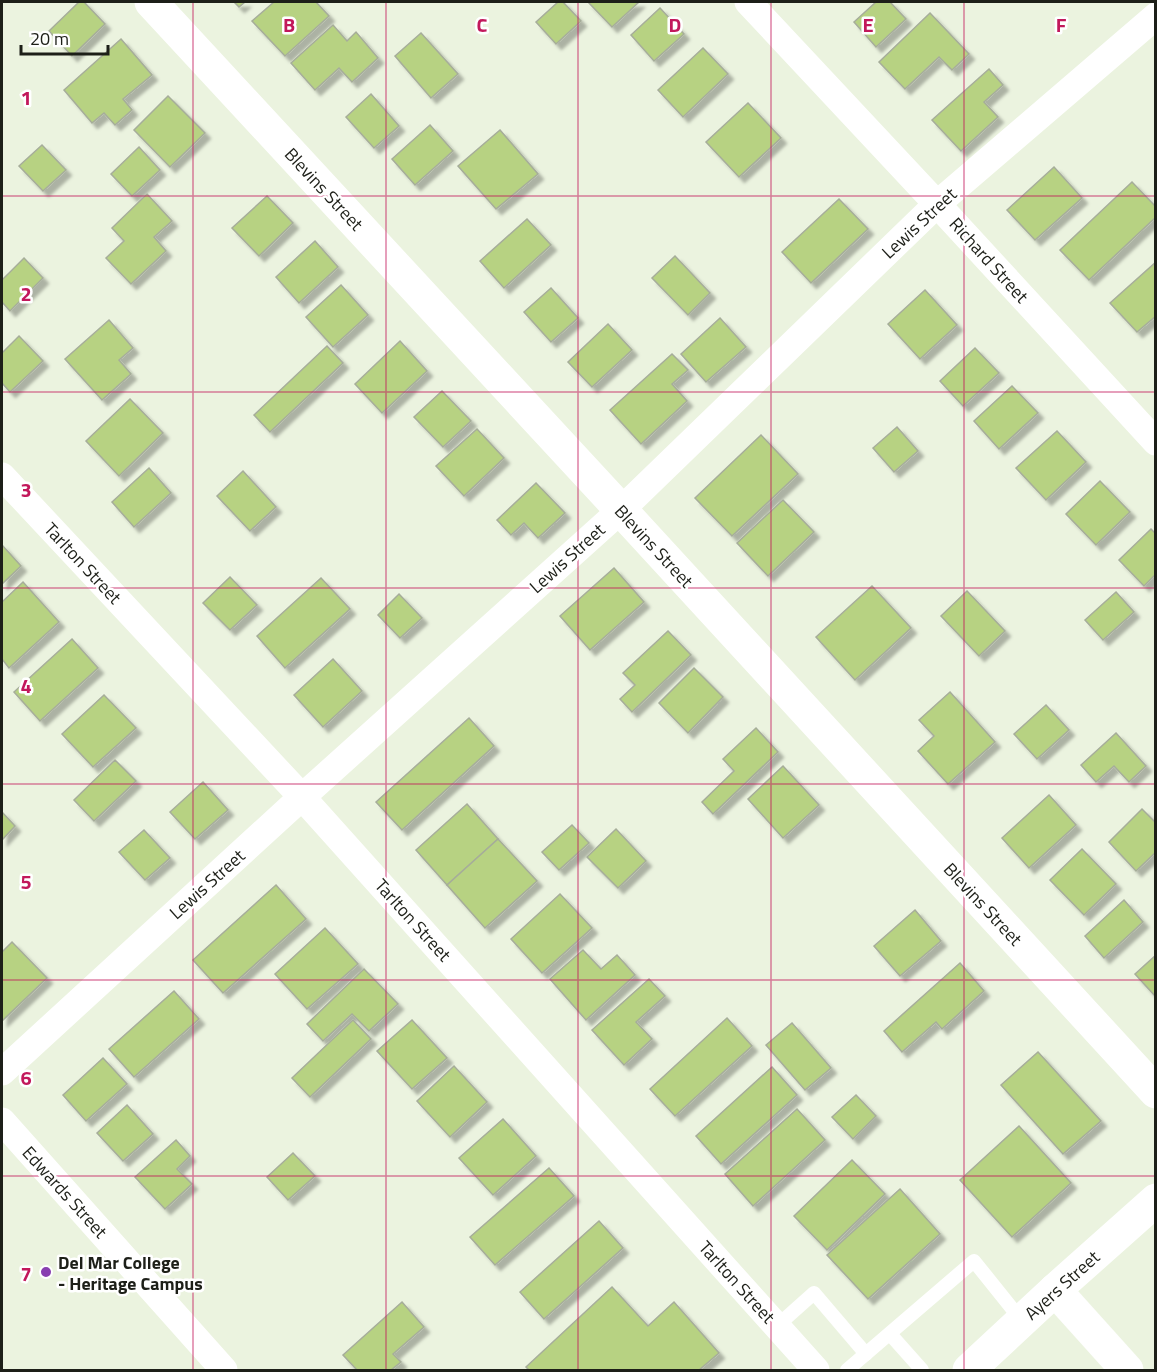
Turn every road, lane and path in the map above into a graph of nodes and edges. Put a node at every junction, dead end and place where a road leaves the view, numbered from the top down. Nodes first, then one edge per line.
1 (151, 2) edge
2 (748, 2) edge
3 (1155, 15) edge
4 (938, 204) junction
5 (1155, 442) edge
6 (2, 476) edge
7 (621, 510) junction
8 (302, 797) junction
9 (2, 1072) edge
10 (1155, 1092) edge
11 (2, 1121) edge
12 (1155, 1200) edge
13 (1055, 1290) junction
14 (1022, 1321) junction
15 (777, 1326) junction
16 (890, 1334) junction
17 (866, 1354) junction
18 (1122, 1368) edge
19 (224, 1371) edge
20 (816, 1371) edge
21 (847, 1371) edge
22 (922, 1371) edge
23 (969, 1371) edge

1 - 7 street, Blevins Street
2 - 4 street, Richard Street
3 - 4 street, Lewis Street
4 - 5 street, Richard Street
4 - 7 street, Lewis Street
6 - 8 street, Tarlton Street
7 - 8 street, Lewis Street
7 - 10 street, Blevins Street
8 - 9 street, Lewis Street
8 - 15 street, Tarlton Street
11 - 19 street, Edwards Street
12 - 13 street, Ayers Street
13 - 14 street, Ayers Street
13 - 18 street
14 - 16 lane
14 - 23 street, Ayers Street
15 - 17 lane
15 - 20 street, Tarlton Street
16 - 17 lane
16 - 22 lane
17 - 21 lane

